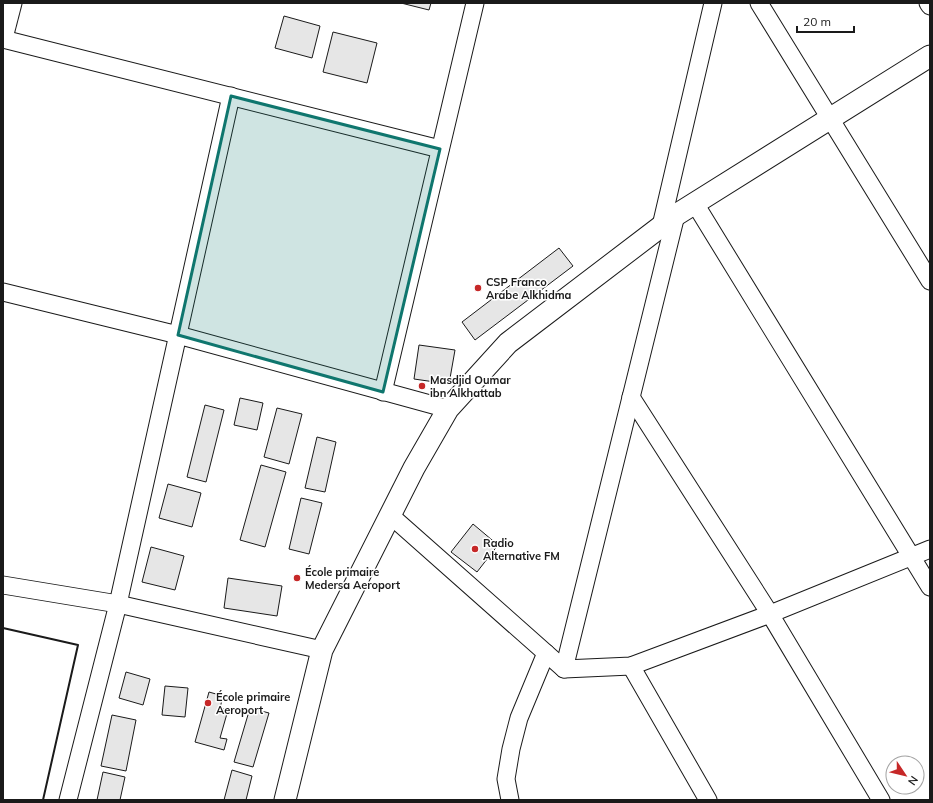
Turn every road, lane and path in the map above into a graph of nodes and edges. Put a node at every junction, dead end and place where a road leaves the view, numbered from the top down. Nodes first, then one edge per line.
1 (11, 3) edge
2 (475, 3) edge
3 (713, 3) edge
4 (759, 3) edge
5 (928, 3) edge
6 (930, 6) edge
7 (3, 34) edge
8 (3, 39) edge
9 (930, 56) edge
10 (232, 96) junction
11 (829, 118) junction
12 (440, 149) junction
13 (694, 202) junction
14 (668, 220) junction
15 (930, 281) edge
16 (3, 292) edge
17 (178, 335) junction
18 (383, 392) junction
19 (631, 397) junction
20 (448, 410) junction
21 (390, 515) junction
22 (930, 549) edge
23 (911, 557) junction
24 (3, 585) edge
25 (930, 587) edge
26 (118, 604) junction
27 (770, 614) junction
28 (322, 650) junction
29 (546, 653) junction
30 (631, 666) junction
31 (564, 669) junction
32 (68, 800) edge
33 (285, 800) edge
34 (510, 800) edge
35 (708, 800) edge
36 (881, 800) edge

1 - 7 street
2 - 12 street
3 - 14 street
4 - 11 street
5 - 6 street
8 - 10 street
9 - 11 street
10 - 12 street
10 - 17 street
11 - 13 street
11 - 15 street
12 - 18 street
13 - 14 street
13 - 23 street
14 - 19 street
14 - 20 street
16 - 17 street
17 - 18 street
17 - 26 street
18 - 20 street
19 - 27 street
19 - 31 street
20 - 21 street
21 - 28 street
21 - 29 street
22 - 23 street
23 - 25 street
23 - 27 street
24 - 26 street
26 - 28 street
26 - 32 street
27 - 30 street
27 - 36 street
28 - 33 street
29 - 31 street
29 - 34 street
30 - 31 street
30 - 35 street

